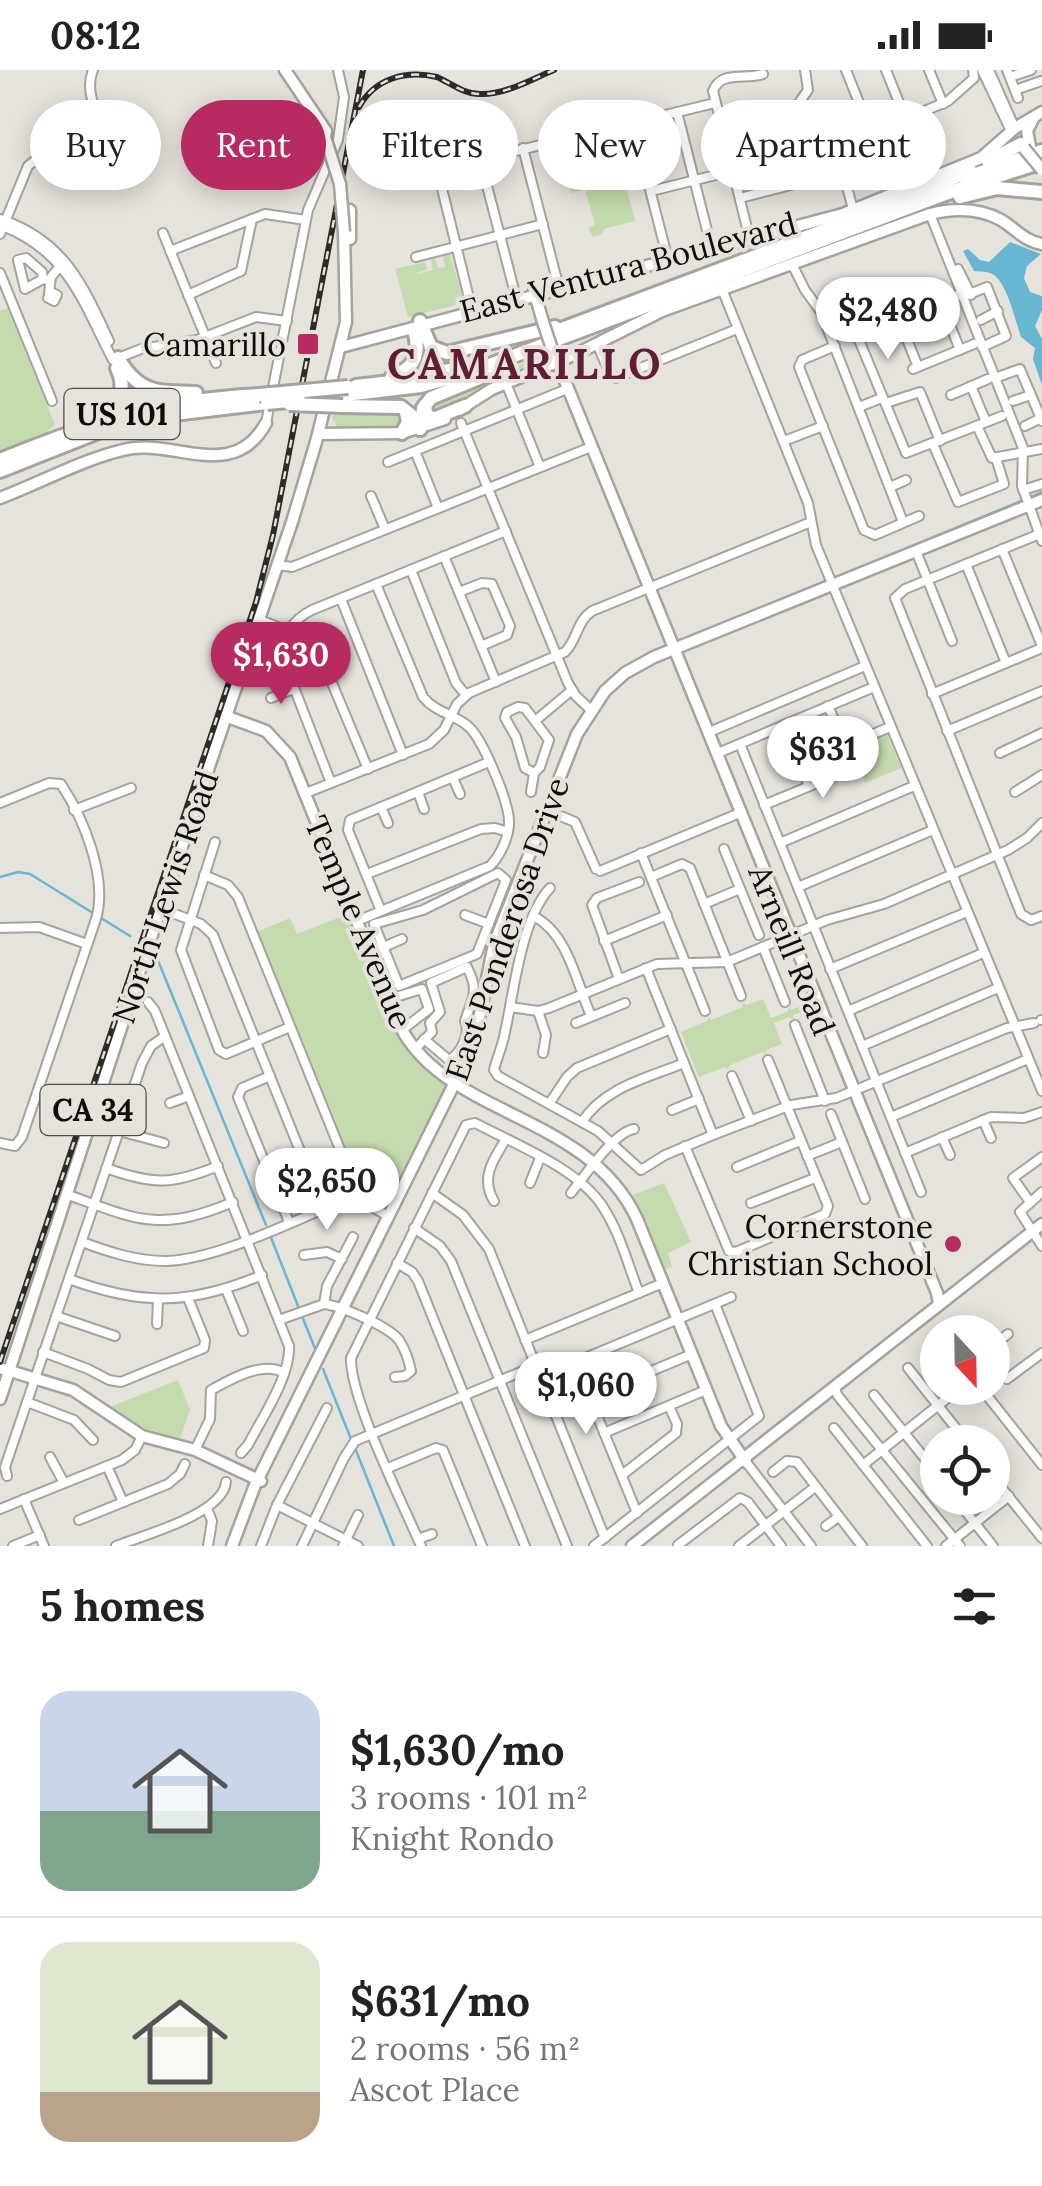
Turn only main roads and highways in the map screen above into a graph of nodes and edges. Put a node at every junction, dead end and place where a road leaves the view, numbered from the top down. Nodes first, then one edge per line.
1 (285, 70) edge
2 (1042, 111) edge
3 (1012, 128) junction
4 (1029, 147) edge
5 (1042, 162) edge
6 (1042, 170) edge
7 (1042, 192) edge
8 (915, 196) junction
9 (890, 216) junction
10 (1042, 244) edge
11 (535, 294) junction
12 (516, 299) junction
13 (474, 310) junction
14 (598, 316) junction
15 (614, 319) junction
16 (417, 325) junction
17 (341, 348) junction
18 (555, 359) junction
19 (346, 393) junction
20 (258, 399) junction
21 (426, 404) junction
22 (464, 406) junction
23 (405, 409) junction
24 (266, 424) road end
25 (420, 429) junction
26 (402, 433) junction
27 (318, 434) junction
28 (42, 443) junction
29 (0, 460) edge
30 (0, 471) edge
31 (0, 498) edge
32 (1042, 502) edge
33 (1029, 508) junction
34 (834, 588) junction
35 (673, 653) junction
36 (612, 689) junction
37 (225, 716) junction
38 (739, 813) junction
39 (457, 1083) junction
40 (1038, 1234) edge
41 (940, 1307) junction
42 (3, 1366) edge
43 (0, 1398) edge
44 (745, 1460) junction
45 (260, 1481) junction
46 (235, 1546) edge
47 (636, 1546) edge

1 - 17 main road, CA 34, bridge
2 - 3 main road, East Ventura Boulevard
2 - 4 main road
3 - 4 main road
3 - 11 main road, East Ventura Boulevard
4 - 5 main road, bridge
4 - 6 main road, bridge
4 - 8 highway
4 - 8 highway
5 - 9 highway
7 - 9 highway
8 - 14 highway
9 - 15 highway
10 - 18 main road
11 - 12 main road, East Ventura Boulevard
11 - 18 main road, Arneill Road, bridge
12 - 13 main road, East Ventura Boulevard
12 - 13 main road, East Ventura Boulevard
13 - 16 main road, East Ventura Boulevard
14 - 16 highway
14 - 19 highway
15 - 19 highway
15 - 21 highway
16 - 17 main road, East Ventura Boulevard
16 - 19 highway
17 - 27 main road, North Lewis Road / CA 34
18 - 22 main road
18 - 35 main road, Arneill Road
19 - 20 highway, bridge
19 - 20 highway, US 101, bridge
19 - 23 highway
20 - 28 highway, US 101
20 - 28 highway
20 - 30 highway, US 101
21 - 22 highway
21 - 25 highway
22 - 25 main road
23 - 25 highway
23 - 26 highway
24 - 31 main road
25 - 26 main road
26 - 27 main road
27 - 37 main road, North Lewis Road / CA 34
28 - 29 highway, US 101
32 - 33 main road, East Ponderosa Drive
33 - 34 main road, East Ponderosa Drive
33 - 34 main road, East Ponderosa Drive
34 - 35 main road, East Ponderosa Drive
35 - 36 main road, East Ponderosa Drive
35 - 38 main road, Arneill Road
35 - 38 main road, Arneill Road
36 - 39 main road, East Ponderosa Drive
36 - 39 main road, East Ponderosa Drive
37 - 39 main road, Temple Avenue
37 - 42 main road, North Lewis Road / CA 34
38 - 41 main road, Arneill Road
39 - 44 main road, Temple Avenue
39 - 45 main road, East Ponderosa Drive
40 - 41 main road
41 - 44 main road
42 - 43 main road, North Lewis Road / CA 34
42 - 45 main road
44 - 47 main road
45 - 46 main road, East Ponderosa Drive

